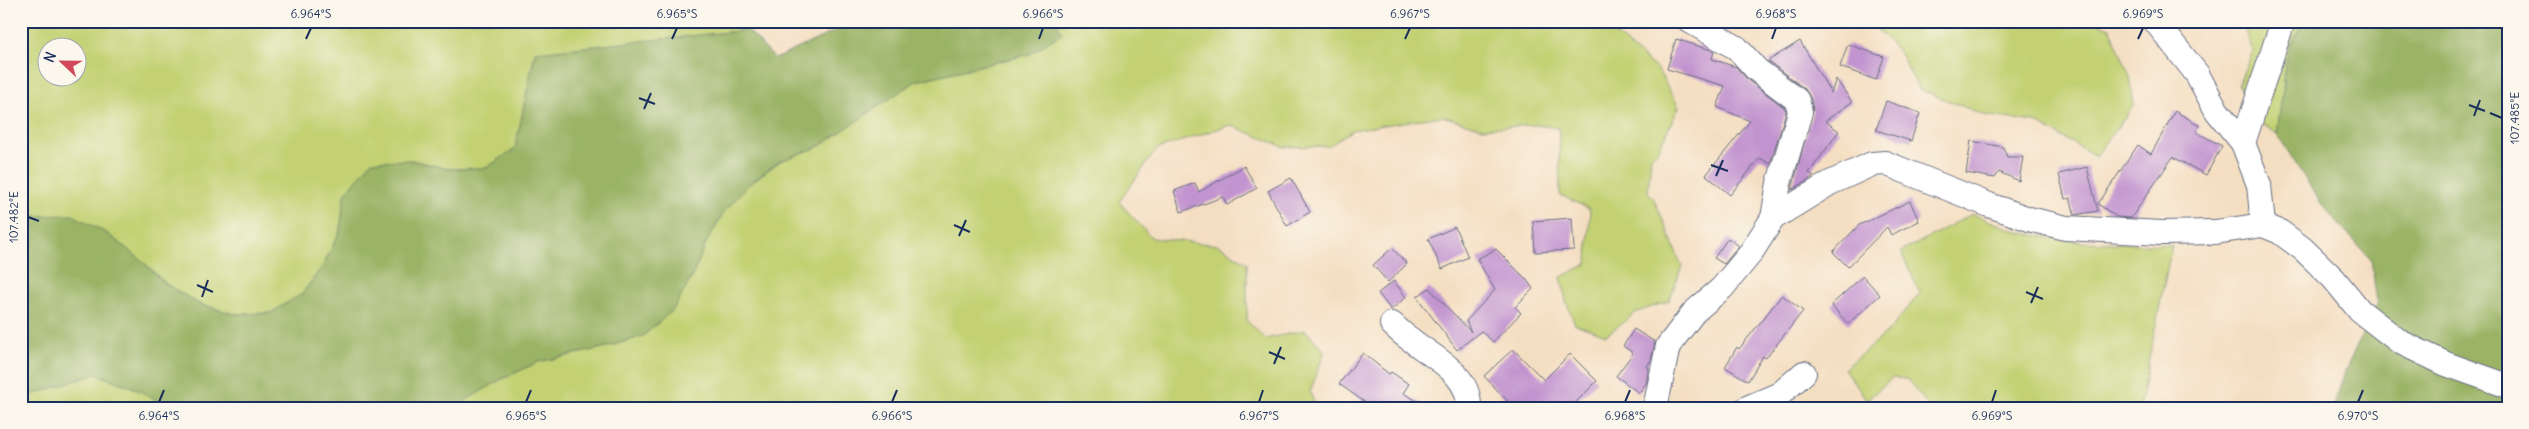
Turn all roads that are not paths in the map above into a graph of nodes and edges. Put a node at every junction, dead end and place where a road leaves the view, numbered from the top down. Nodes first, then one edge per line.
1 (1690, 21) edge
2 (2155, 21) edge
3 (2283, 21) edge
4 (2244, 143) junction
5 (1773, 218) junction
6 (2263, 225) junction
7 (1392, 324) dead end
8 (1804, 373) dead end
9 (2508, 386) edge
10 (1469, 408) edge
11 (1655, 408) edge
12 (1747, 408) edge

1 - 5 street
2 - 4 street
3 - 4 street
4 - 6 street
5 - 6 street
5 - 11 street
6 - 9 street
7 - 10 street
8 - 12 street

